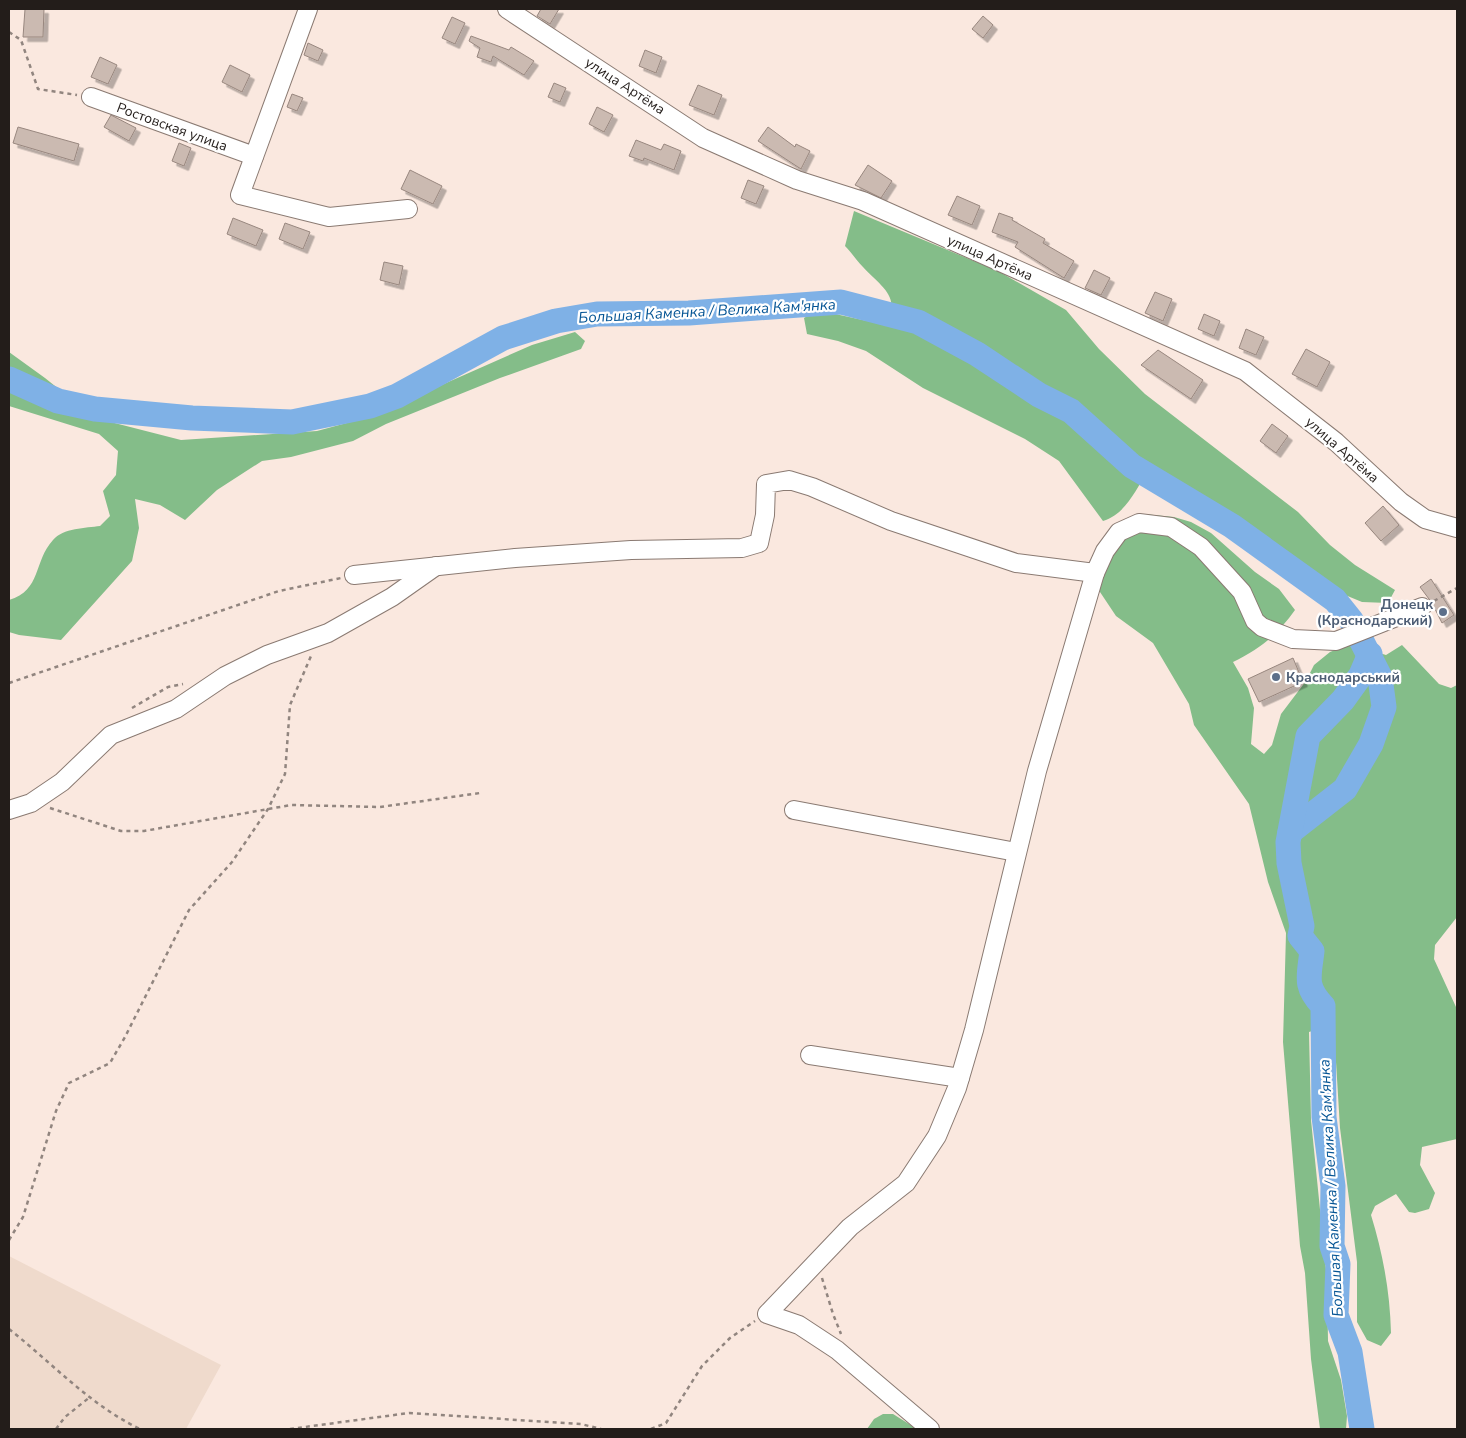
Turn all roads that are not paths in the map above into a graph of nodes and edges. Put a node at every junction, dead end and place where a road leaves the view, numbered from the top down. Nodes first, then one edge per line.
1 (308, 9) edge
2 (507, 9) edge
3 (91, 97) road end
4 (254, 156) junction
5 (408, 209) dead end
6 (1457, 528) edge
7 (437, 565) junction
8 (1095, 573) junction
9 (354, 575) road end
10 (1422, 608) road end
11 (9, 810) edge
12 (794, 810) dead end
13 (1016, 852) junction
14 (810, 1055) dead end
15 (960, 1078) junction
16 (930, 1429) edge

1 - 4 street
2 - 6 street, улица Артёма
3 - 4 street, Ростовская улица
4 - 5 street
7 - 8 street
7 - 9 street
7 - 11 street
8 - 10 street
8 - 13 street
12 - 13 street
13 - 15 street
14 - 15 street
15 - 16 street

